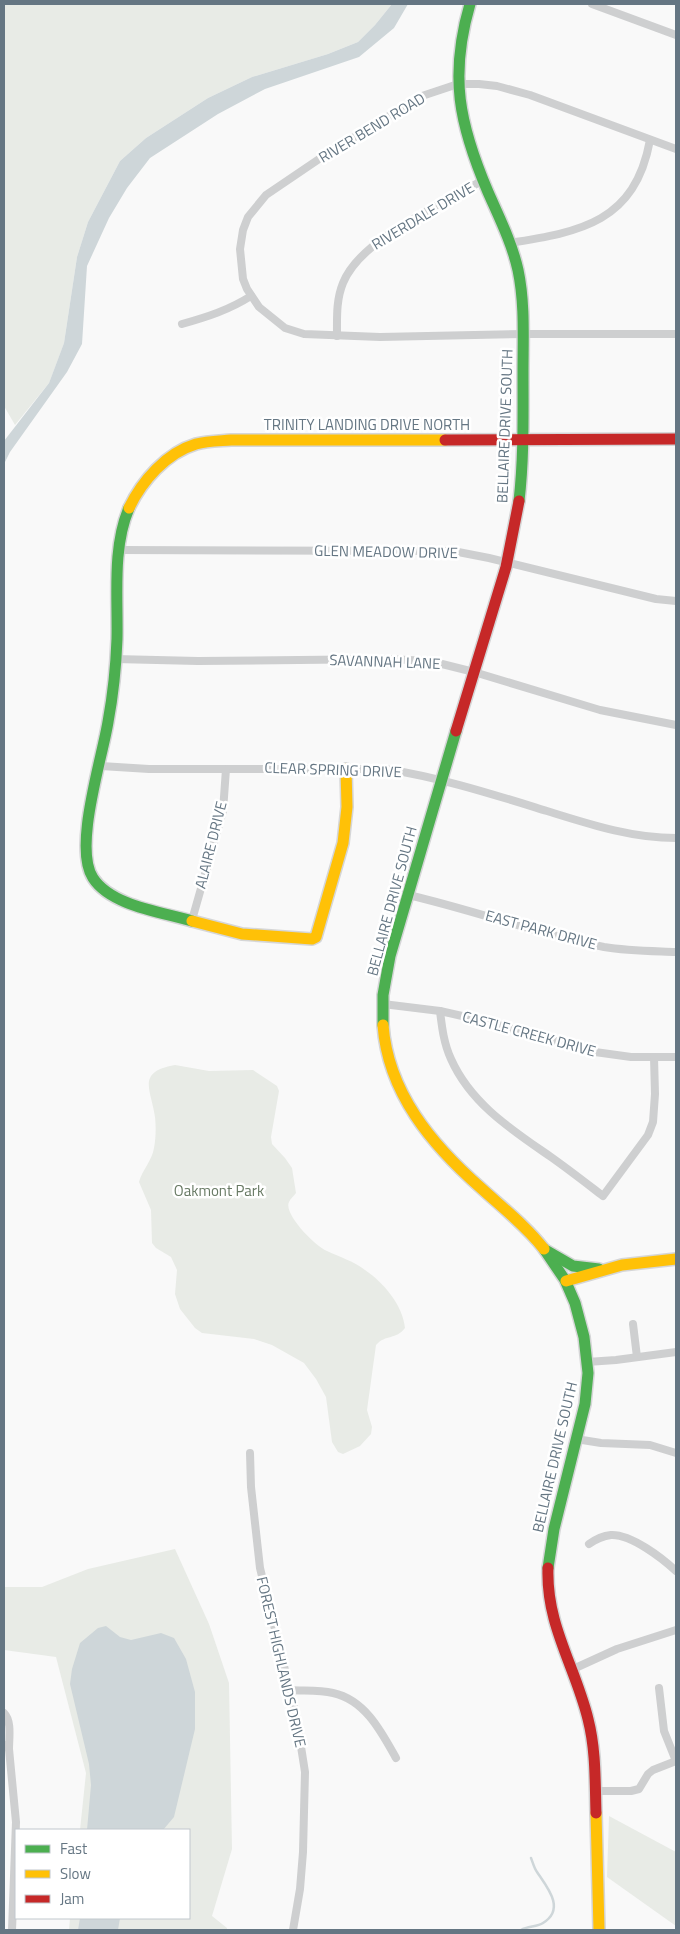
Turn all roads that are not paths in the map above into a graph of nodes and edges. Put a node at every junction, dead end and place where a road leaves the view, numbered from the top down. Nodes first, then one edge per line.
1 (470, 4) edge
2 (592, 4) edge
3 (676, 36) edge
4 (458, 84) junction
5 (650, 140) junction
6 (676, 149) edge
7 (483, 180) junction
8 (509, 243) junction
9 (251, 296) junction
10 (182, 324) dead end
11 (523, 334) junction
12 (676, 334) edge
13 (337, 336) junction
14 (523, 439) junction
15 (676, 439) edge
16 (120, 550) junction
17 (507, 562) junction
18 (676, 601) edge
19 (115, 659) junction
20 (474, 672) junction
21 (676, 725) edge
22 (101, 766) junction
23 (226, 769) junction
24 (346, 769) junction
25 (441, 781) junction
26 (676, 838) edge
27 (408, 895) junction
28 (192, 920) junction
29 (676, 952) edge
30 (383, 1004) junction
31 (440, 1011) junction
32 (654, 1057) junction
33 (676, 1057) edge
34 (541, 1247) junction
35 (676, 1259) edge
36 (604, 1269) junction
37 (566, 1281) junction
38 (633, 1324) dead end
39 (676, 1352) edge
40 (637, 1357) junction
41 (587, 1362) junction
42 (576, 1439) junction
43 (676, 1452) edge
44 (250, 1454) dead end
45 (589, 1544) dead end
46 (676, 1572) edge
47 (676, 1630) edge
48 (570, 1670) junction
49 (659, 1688) dead end
50 (290, 1690) junction
51 (4, 1713) edge
52 (6, 1747) edge
53 (396, 1758) dead end
54 (676, 1761) edge
55 (596, 1791) junction
56 (16, 1829) edge
57 (15, 1849) edge
58 (12, 1930) edge
59 (294, 1930) edge
60 (599, 1930) edge

1 - 4 street, BELLAIRE DRIVE SOUTH
2 - 3 street
4 - 5 street, RIVER BEND ROAD
4 - 7 street, BELLAIRE DRIVE SOUTH
4 - 9 street, RIVER BEND ROAD
5 - 6 street, RIVER BEND ROAD
5 - 8 street
7 - 8 street, BELLAIRE DRIVE SOUTH
7 - 13 street, RIVERDALE DRIVE
8 - 11 street, BELLAIRE DRIVE SOUTH
9 - 10 street
9 - 13 street
11 - 12 street
11 - 13 street
11 - 14 street, BELLAIRE DRIVE SOUTH
14 - 15 street, TRINITY LANDING DRIVE NORTH
14 - 16 street, TRINITY LANDING DRIVE NORTH
14 - 17 street, BELLAIRE DRIVE SOUTH
16 - 17 street, GLEN MEADOW DRIVE
16 - 19 street, TRINITY LANDING DRIVE NORTH
17 - 18 street, GLEN MEADOW DRIVE
17 - 20 street, BELLAIRE DRIVE SOUTH
19 - 20 street, SAVANNAH LANE
19 - 22 street, TRINITY LANDING DRIVE NORTH
20 - 21 street, SAVANNAH LANE
20 - 25 street, BELLAIRE DRIVE SOUTH
22 - 23 street, CLEAR SPRING DRIVE
22 - 28 street, TRINITY LANDING DRIVE NORTH
23 - 24 street, CLEAR SPRING DRIVE
23 - 28 street, ALAIRE DRIVE
24 - 25 street, CLEAR SPRING DRIVE
24 - 28 street
25 - 26 street, CLEAR SPRING DRIVE
25 - 27 street, BELLAIRE DRIVE SOUTH
27 - 29 street, EAST PARK DRIVE
27 - 30 street, BELLAIRE DRIVE SOUTH
30 - 31 street, CASTLE CREEK DRIVE
30 - 34 street, BELLAIRE DRIVE SOUTH
31 - 32 street, CASTLE CREEK DRIVE
31 - 32 street
32 - 33 street, CASTLE CREEK DRIVE
34 - 36 street
34 - 37 street, BELLAIRE DRIVE SOUTH
35 - 36 street
36 - 37 street
37 - 41 street, BELLAIRE DRIVE SOUTH
38 - 40 street
39 - 40 street
40 - 41 street
41 - 42 street, BELLAIRE DRIVE SOUTH
42 - 43 street
42 - 48 street, BELLAIRE DRIVE SOUTH
44 - 50 street, FOREST HIGHLANDS DRIVE
45 - 46 street
47 - 48 street
48 - 55 street, BELLAIRE DRIVE SOUTH
49 - 54 street
50 - 53 street
50 - 59 street, FOREST HIGHLANDS DRIVE
51 - 52 street
52 - 56 street
54 - 55 street
55 - 60 street, BELLAIRE DRIVE SOUTH
57 - 58 street

